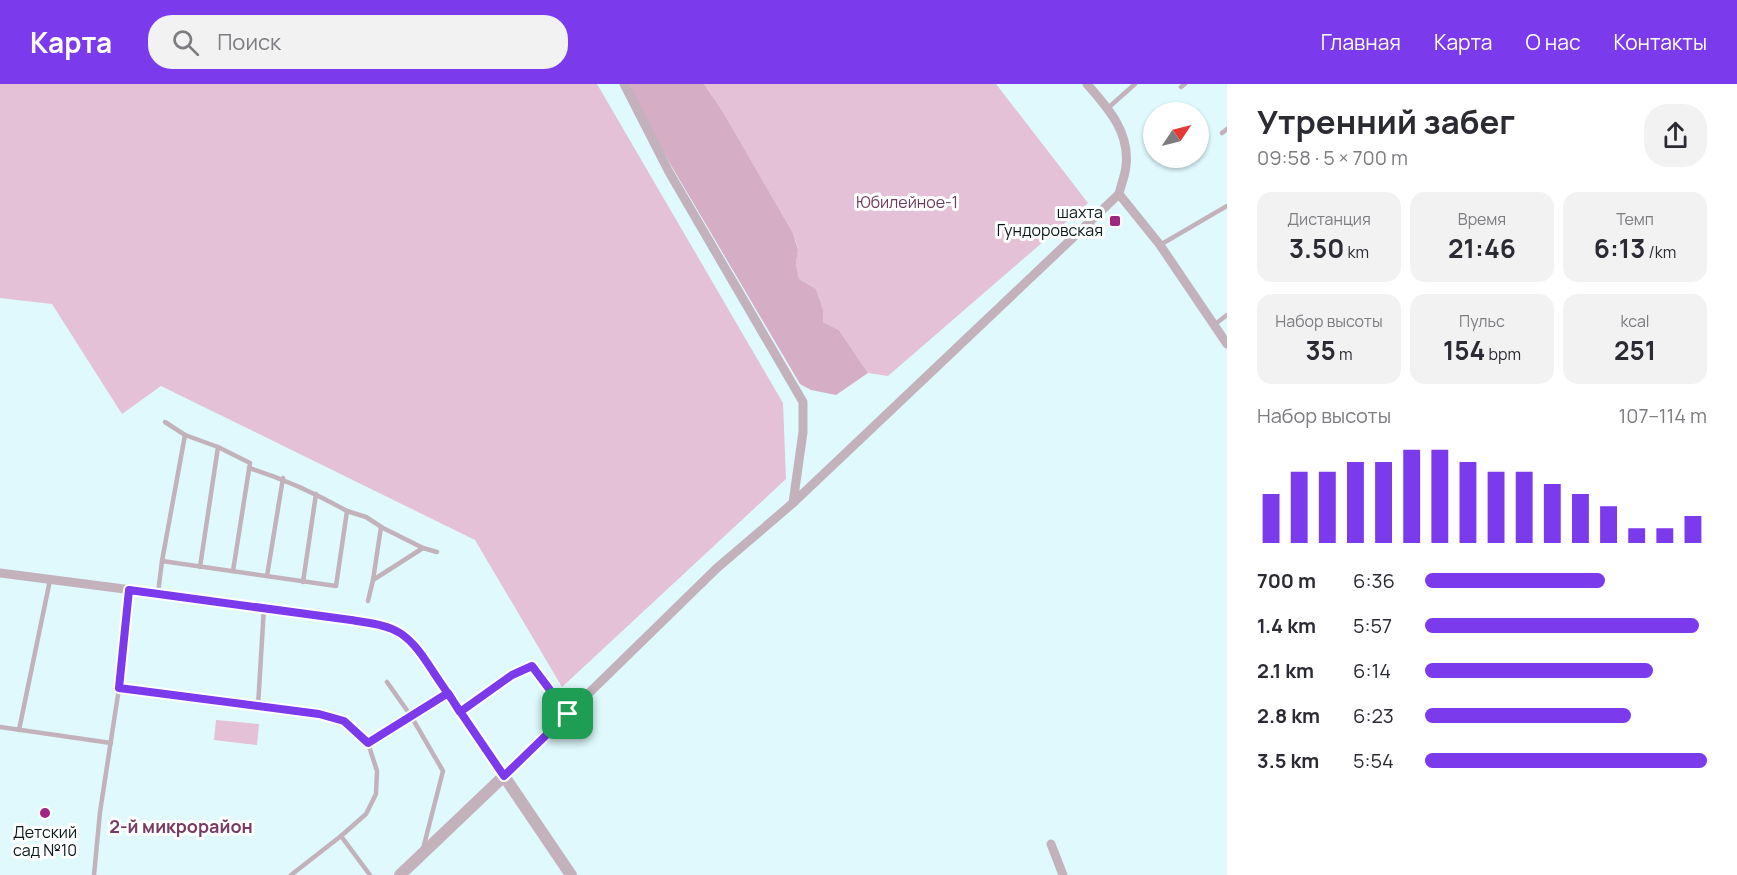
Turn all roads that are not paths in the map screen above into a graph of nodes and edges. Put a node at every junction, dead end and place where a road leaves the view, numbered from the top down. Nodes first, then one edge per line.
1 (624, 84) edge
2 (1086, 84) edge
3 (1135, 84) edge
4 (1108, 108) junction
5 (1119, 194) junction
6 (1227, 206) edge
7 (1160, 245) junction
8 (1227, 315) edge
9 (1214, 325) junction
10 (1227, 344) edge
11 (165, 422) dead end
12 (185, 435) junction
13 (218, 447) junction
14 (249, 468) junction
15 (283, 478) junction
16 (316, 494) junction
17 (793, 503) junction
18 (347, 512) junction
19 (381, 527) junction
20 (423, 548) junction
21 (437, 552) dead end
22 (162, 561) junction
23 (200, 567) junction
24 (233, 572) junction
25 (0, 573) edge
26 (267, 576) junction
27 (50, 579) junction
28 (373, 580) junction
29 (303, 582) junction
30 (129, 590) junction
31 (158, 593) junction
32 (368, 601) dead end
33 (264, 607) junction
34 (387, 682) dead end
35 (119, 688) junction
36 (448, 693) junction
37 (258, 706) junction
38 (460, 712) junction
39 (568, 714) junction
40 (411, 716) junction
41 (0, 727) edge
42 (19, 730) junction
43 (111, 743) junction
44 (368, 743) junction
45 (504, 776) junction
46 (341, 836) junction
47 (1051, 844) dead end
48 (422, 854) junction
49 (94, 875) edge
50 (291, 875) edge
51 (370, 875) edge
52 (400, 875) edge
53 (571, 875) edge
54 (1063, 875) edge

1 - 17 street
2 - 4 street
3 - 4 lane
4 - 5 street
5 - 7 street
5 - 17 street
6 - 7 lane
7 - 9 street
8 - 9 lane
9 - 10 street
11 - 12 lane
12 - 13 lane
12 - 22 lane
13 - 14 lane
13 - 23 lane
14 - 15 lane
14 - 24 lane
15 - 16 lane
15 - 26 lane
16 - 18 lane
16 - 29 lane
17 - 39 street
18 - 19 lane
18 - 29 lane
19 - 20 lane
19 - 28 lane
20 - 21 lane
20 - 28 lane
22 - 23 lane
22 - 31 lane
23 - 24 lane
24 - 26 lane
25 - 27 street
26 - 29 lane
27 - 30 street
27 - 42 lane
28 - 32 lane
30 - 31 street
30 - 35 lane
31 - 33 street
33 - 36 street
33 - 37 lane
34 - 40 lane
35 - 37 lane
35 - 43 lane
36 - 38 street
36 - 40 lane
37 - 44 lane
38 - 39 lane
38 - 45 street
39 - 45 street
40 - 44 lane
40 - 48 lane
41 - 42 lane
42 - 43 lane
43 - 49 lane
44 - 46 lane
45 - 48 street
45 - 53 street
46 - 50 lane
46 - 51 lane
47 - 54 street
48 - 52 street

